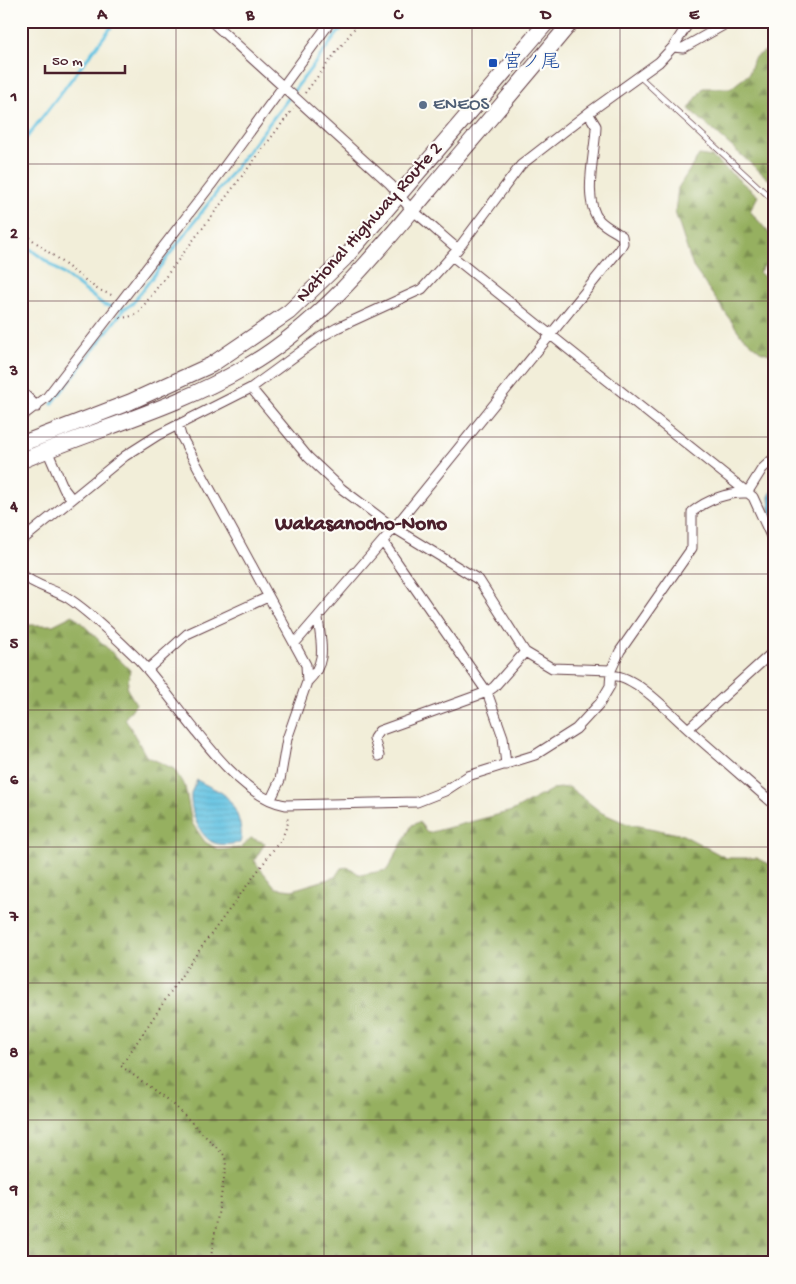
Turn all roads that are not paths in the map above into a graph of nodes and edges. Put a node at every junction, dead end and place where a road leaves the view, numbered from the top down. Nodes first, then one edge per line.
1 (211, 21) edge
2 (331, 21) edge
3 (548, 21) edge
4 (572, 21) edge
5 (690, 21) edge
6 (731, 21) edge
7 (673, 46) junction
8 (640, 77) junction
9 (285, 88) junction
10 (588, 113) junction
11 (400, 194) junction
12 (775, 202) edge
13 (412, 210) junction
14 (455, 253) junction
15 (550, 335) junction
16 (251, 388) junction
17 (21, 391) edge
18 (37, 407) junction
19 (21, 417) edge
20 (178, 425) junction
21 (21, 444) edge
22 (46, 450) junction
23 (775, 457) edge
24 (21, 461) edge
25 (746, 493) junction
26 (71, 498) junction
27 (394, 528) junction
28 (21, 541) edge
29 (383, 542) junction
30 (775, 545) edge
31 (21, 574) edge
32 (268, 597) junction
33 (318, 618) junction
34 (295, 644) junction
35 (775, 650) edge
36 (525, 652) junction
37 (148, 669) junction
38 (612, 673) junction
39 (307, 682) junction
40 (487, 692) junction
41 (688, 729) junction
42 (379, 756) dead end
43 (506, 765) junction
44 (271, 800) junction
45 (775, 805) edge

1 - 9 street
2 - 9 street
3 - 11 highway, National Highway Route 2
4 - 13 highway, National Highway Route 2
5 - 7 street
6 - 7 street
7 - 8 street
8 - 10 street
8 - 12 lane
9 - 11 street
9 - 18 street
10 - 14 street
10 - 15 street
11 - 13 street
11 - 21 highway, National Highway Route 2
13 - 14 street
13 - 22 highway, National Highway Route 2
14 - 15 street
14 - 16 street
15 - 25 street
15 - 27 street
16 - 20 street
16 - 27 street
17 - 18 street
18 - 19 street
20 - 26 street
20 - 32 street
22 - 24 highway, National Highway Route 2
22 - 26 street
23 - 25 street
25 - 30 street
25 - 38 street
26 - 28 street
27 - 29 street
27 - 36 street
29 - 33 street
29 - 40 street
31 - 37 street
32 - 34 street
32 - 37 street
33 - 34 street
33 - 39 street
34 - 39 street
35 - 41 street
36 - 38 street
36 - 40 street
37 - 44 street
38 - 41 street
38 - 43 street
39 - 44 street
40 - 42 street
40 - 43 street
41 - 45 street
43 - 44 street

